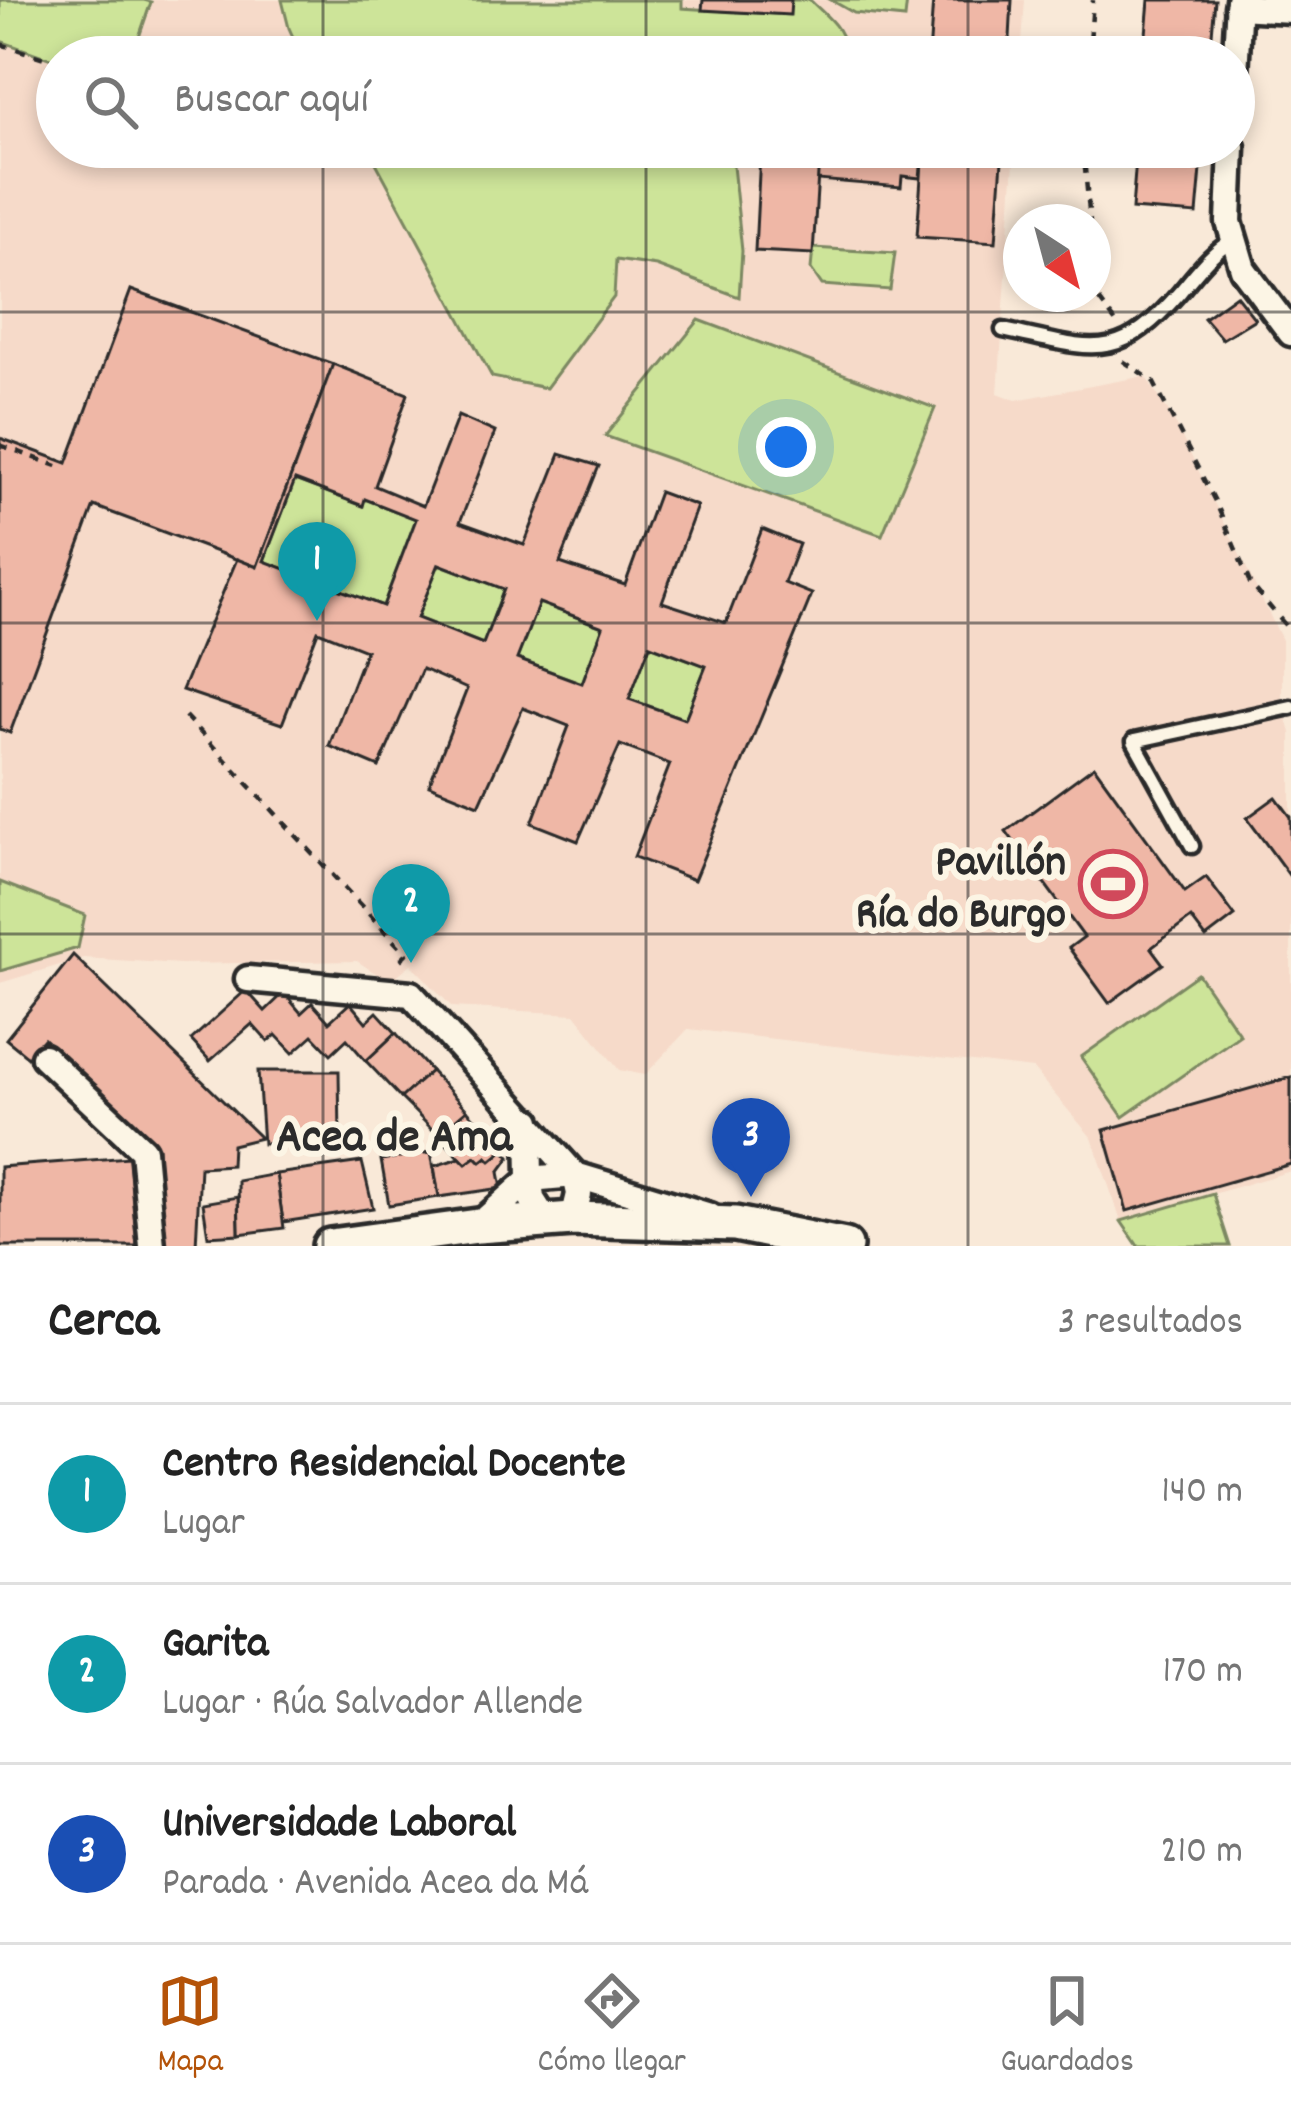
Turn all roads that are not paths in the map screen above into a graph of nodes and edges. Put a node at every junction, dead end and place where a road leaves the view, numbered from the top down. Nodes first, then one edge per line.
1 (1239, 3) edge
2 (1291, 10) edge
3 (1237, 36) edge
4 (1231, 168) edge
5 (1234, 238) junction
6 (1003, 330) dead end
7 (1291, 333) edge
8 (1291, 707) edge
9 (1192, 846) dead end
10 (248, 979) dead end
11 (44, 1057) dead end
12 (529, 1121) junction
13 (575, 1175) junction
14 (530, 1179) junction
15 (560, 1220) junction
16 (736, 1224) junction
17 (478, 1226) junction
18 (152, 1246) edge
19 (330, 1246) edge
20 (845, 1246) edge

1 - 2 street
1 - 3 street
4 - 5 street
5 - 6 lane
5 - 7 street
8 - 9 lane
10 - 12 street
11 - 18 street
12 - 13 street
12 - 14 street
13 - 14 street
13 - 15 street
13 - 16 street
14 - 15 street
14 - 17 street
15 - 16 main road
15 - 17 main road
16 - 20 main road
17 - 19 main road

